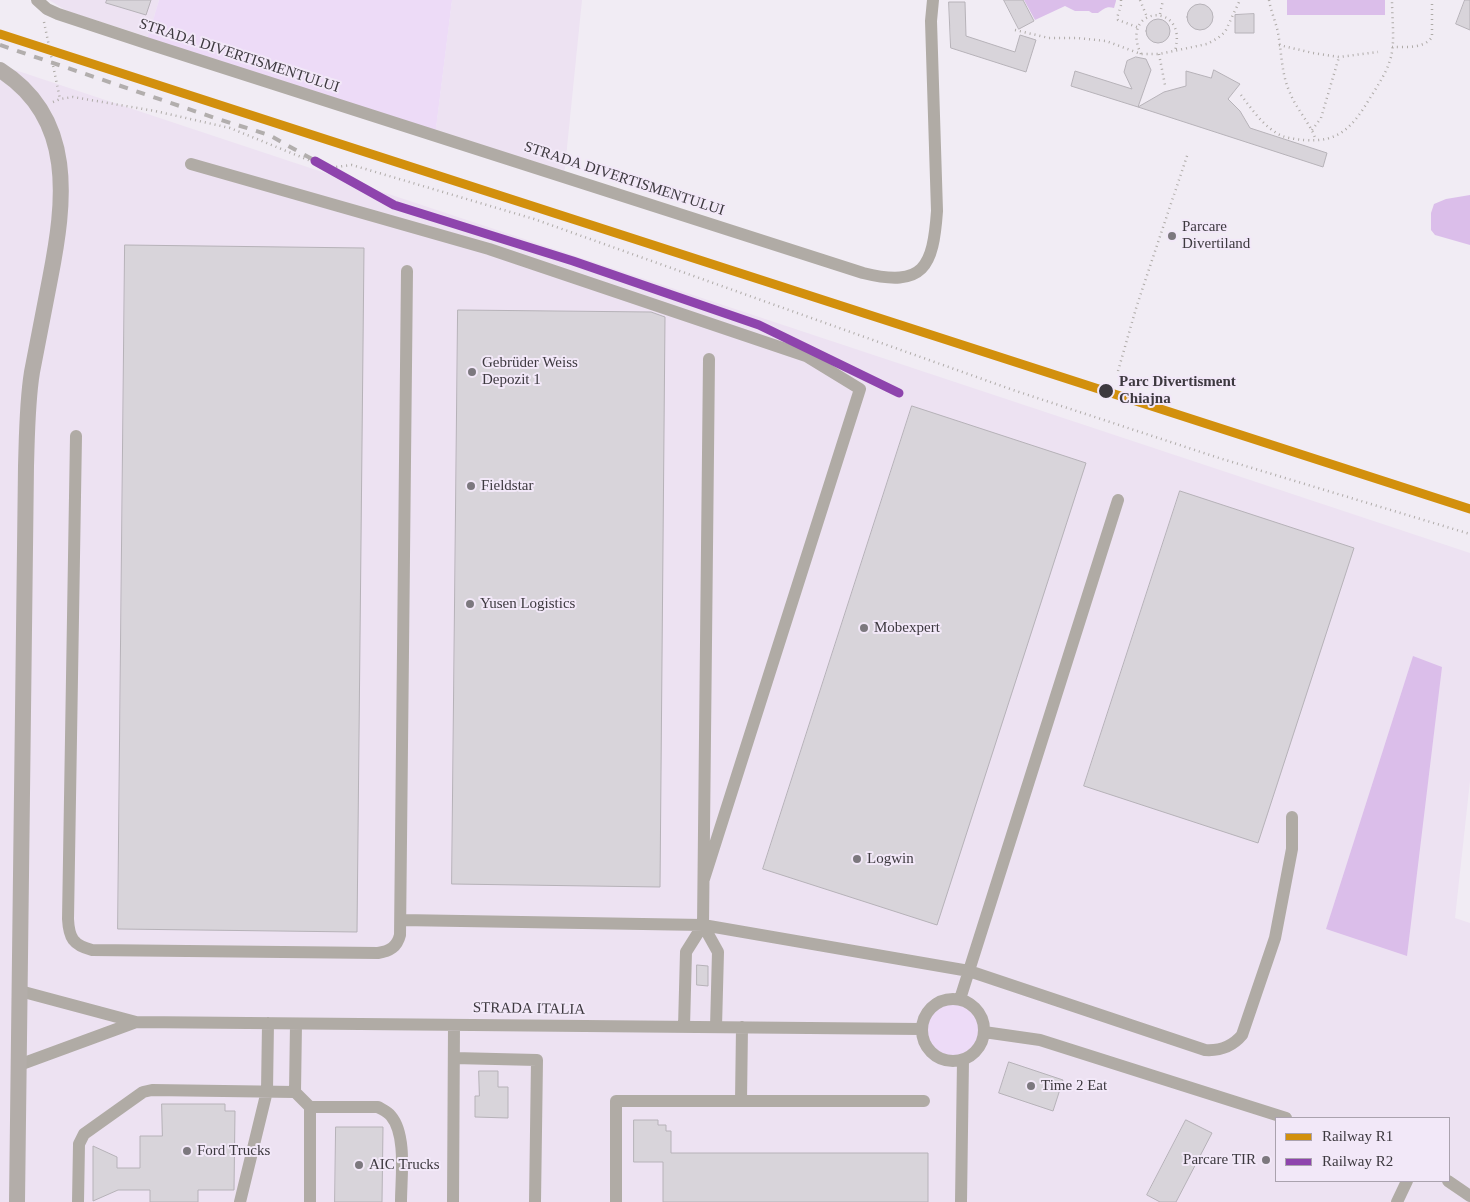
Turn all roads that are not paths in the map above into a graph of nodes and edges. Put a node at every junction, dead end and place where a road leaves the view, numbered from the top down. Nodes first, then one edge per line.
1 (933, 0) edge
2 (38, 2) edge
3 (0, 70) edge
4 (191, 164) dead end
5 (407, 272) dead end
6 (709, 359) dead end
7 (76, 436) dead end
8 (1118, 500) dead end
9 (1292, 817) dead end
10 (704, 879) junction
11 (401, 920) junction
12 (703, 925) junction
13 (969, 971) junction
14 (20, 991) junction
15 (960, 999) junction
16 (136, 1022) junction
17 (268, 1023) junction
18 (296, 1024) junction
19 (454, 1025) junction
20 (684, 1027) junction
21 (716, 1027) junction
22 (742, 1027) junction
23 (921, 1029) junction
24 (984, 1032) junction
25 (454, 1058) junction
26 (963, 1060) junction
27 (19, 1065) junction
28 (267, 1091) junction
29 (295, 1092) junction
30 (741, 1101) junction
31 (924, 1101) dead end
32 (310, 1107) junction
33 (1283, 1117) edge
34 (1407, 1182) edge
35 (1449, 1182) edge
36 (1470, 1196) edge
37 (18, 1202) edge
38 (78, 1202) edge
39 (240, 1202) edge
40 (310, 1202) edge
41 (401, 1202) edge
42 (453, 1202) edge
43 (535, 1202) edge
44 (616, 1202) edge
45 (961, 1202) edge
46 (1397, 1202) edge

1 - 2 street, STRADA DIVERTISMENTULUI
3 - 14 main road
4 - 10 street
5 - 11 street
6 - 10 street
7 - 11 street
8 - 13 street
9 - 13 street
10 - 12 street
11 - 12 street
12 - 13 street
12 - 20 street
12 - 21 street
13 - 15 street
14 - 16 street, STRADA ITALIA
14 - 27 main road
15 - 23 street
15 - 24 street
16 - 17 street, STRADA ITALIA
16 - 27 street, STRADA ITALIA
17 - 18 street, STRADA ITALIA
17 - 28 street
18 - 19 street, STRADA ITALIA
18 - 29 street
19 - 20 street, STRADA ITALIA
19 - 25 street
20 - 21 street, STRADA ITALIA
21 - 22 street, STRADA ITALIA
22 - 23 street, STRADA ITALIA
22 - 30 street
23 - 26 street
24 - 26 street
24 - 33 street
25 - 42 street
25 - 43 street
26 - 45 street
27 - 37 main road
28 - 29 street
28 - 38 street
28 - 39 street
29 - 32 street
30 - 31 street
30 - 44 street
32 - 40 street
32 - 41 street
34 - 46 street
35 - 36 street

